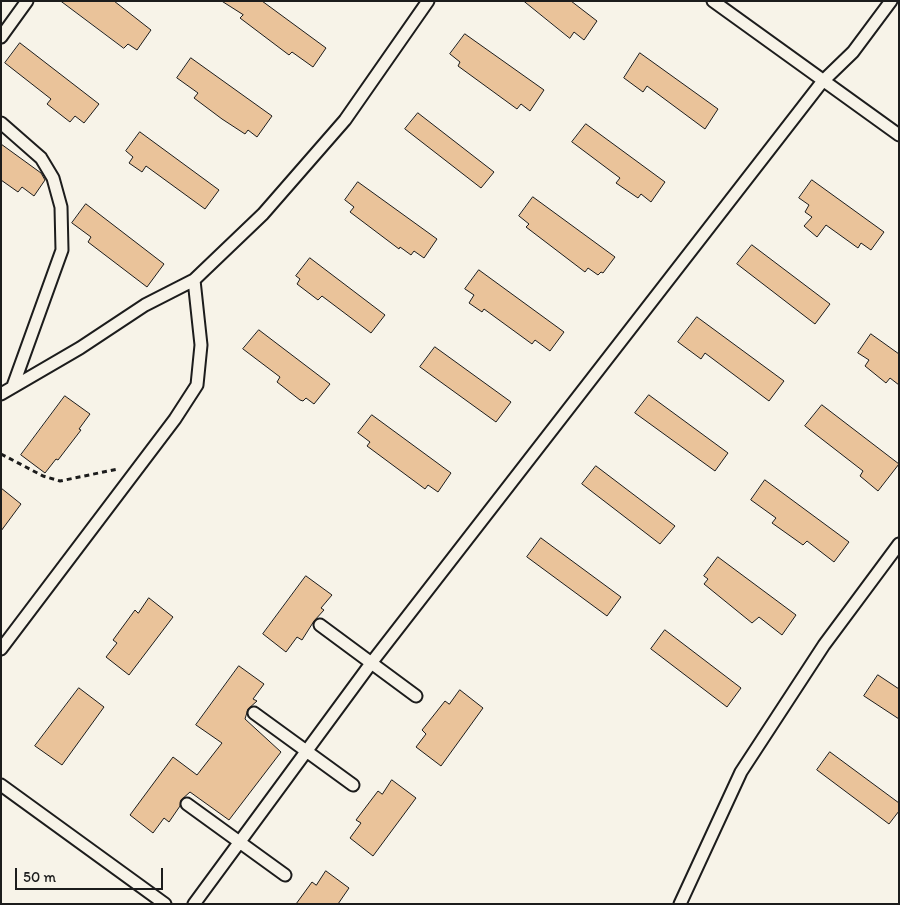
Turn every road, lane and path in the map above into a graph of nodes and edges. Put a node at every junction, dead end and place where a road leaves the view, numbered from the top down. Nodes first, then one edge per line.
1 (27, 1) edge
2 (428, 1) edge
3 (713, 1) edge
4 (891, 1) edge
5 (1, 38) edge
6 (822, 82) junction
7 (1, 123) edge
8 (899, 135) edge
9 (194, 280) junction
10 (13, 386) junction
11 (1, 394) edge
12 (1, 454) edge
13 (140, 465) junction
14 (899, 544) edge
15 (320, 625) dead end
16 (1, 649) edge
17 (372, 662) junction
18 (416, 696) dead end
19 (254, 712) dead end
20 (307, 751) junction
21 (1, 784) edge
22 (353, 786) dead end
23 (187, 804) dead end
24 (239, 842) junction
25 (285, 876) dead end
26 (165, 904) edge
27 (194, 904) edge
28 (680, 904) edge

1 - 5 lane
2 - 9 lane
3 - 6 lane
4 - 6 lane
6 - 8 lane
6 - 17 lane
7 - 10 lane
9 - 10 lane
9 - 13 lane
10 - 11 lane
12 - 13 path
13 - 16 lane
14 - 28 lane
15 - 17 lane
17 - 18 lane
17 - 20 lane
19 - 20 lane
20 - 22 lane
20 - 24 lane
21 - 26 lane
23 - 24 lane
24 - 25 lane
24 - 27 lane

